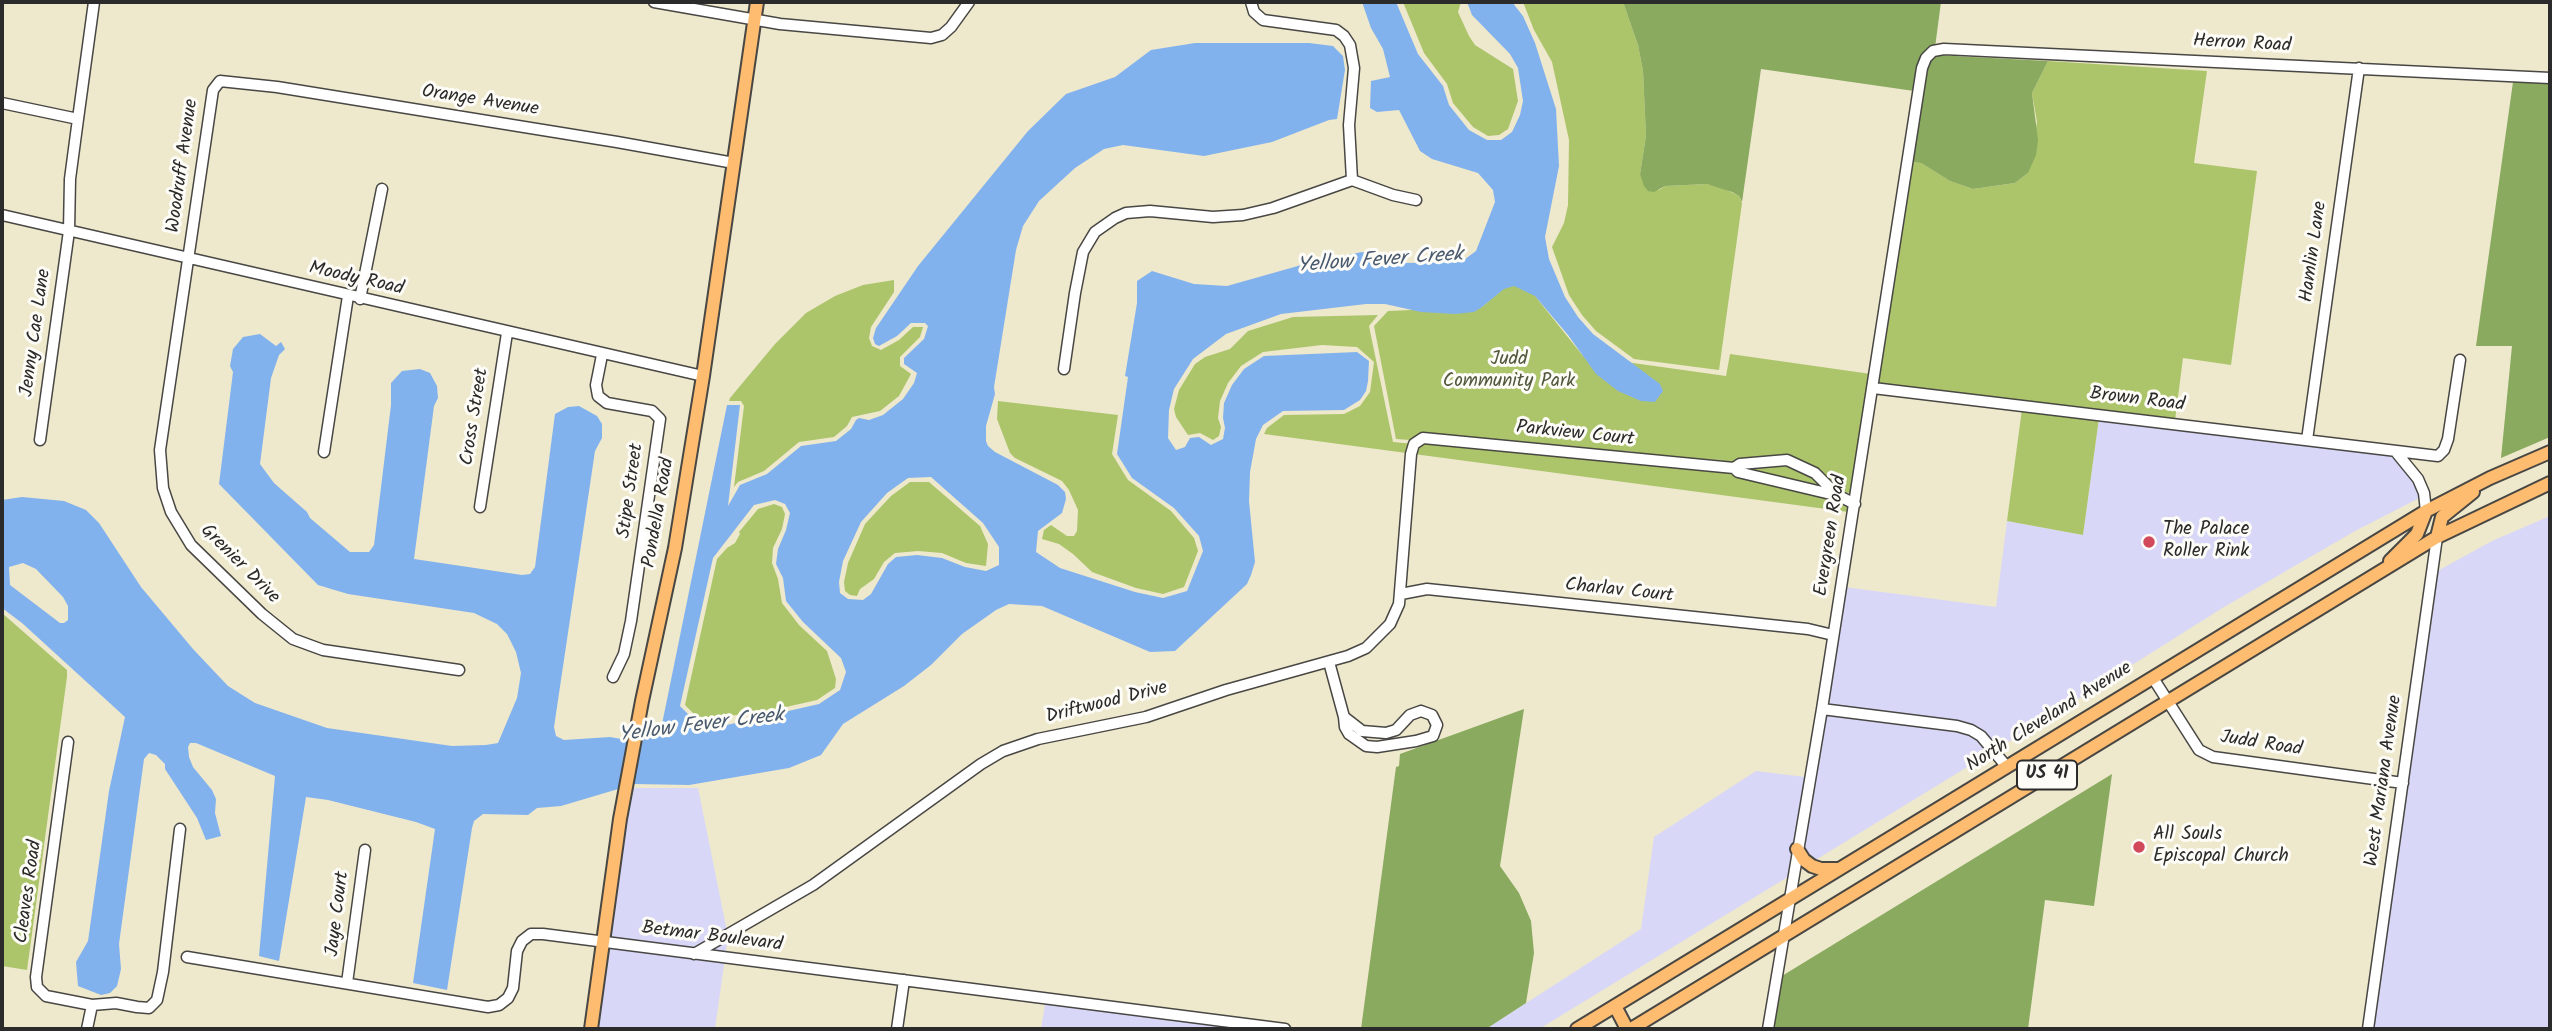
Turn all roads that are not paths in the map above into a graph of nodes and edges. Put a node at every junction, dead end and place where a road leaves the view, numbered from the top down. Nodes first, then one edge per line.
1 (94, 2) edge
2 (654, 2) edge
3 (757, 2) edge
4 (969, 2) edge
5 (1251, 2) edge
6 (754, 19) junction
7 (1933, 51) joint
8 (2359, 68) junction
9 (2550, 78) edge
10 (220, 81) joint
11 (2, 103) edge
12 (78, 119) junction
13 (734, 163) junction
14 (1352, 180) junction
15 (382, 189) dead end
16 (1416, 200) dead end
17 (2, 215) edge
18 (69, 231) junction
19 (189, 258) junction
20 (348, 296) junction
21 (360, 299) junction
22 (507, 333) junction
23 (602, 355) junction
24 (2460, 360) dead end
25 (1064, 369) dead end
26 (703, 376) junction
27 (1873, 388) junction
28 (40, 440) dead end
29 (2307, 440) junction
30 (1414, 444) joint
31 (324, 452) dead end
32 (2396, 452) junction
33 (2550, 452) edge
34 (1734, 468) junction
35 (2490, 478) junction
36 (2550, 482) edge
37 (1839, 496) junction
38 (1855, 504) junction
39 (480, 507) dead end
40 (2426, 511) junction
41 (2437, 537) junction
42 (2380, 572) junction
43 (1401, 594) junction
44 (1833, 635) junction
45 (1329, 662) junction
46 (459, 670) dead end
47 (612, 677) dead end
48 (2153, 678) junction
49 (2168, 701) junction
50 (1822, 709) junction
51 (1344, 717) junction
52 (1392, 731) junction
53 (68, 742) dead end
54 (1396, 744) junction
55 (2007, 767) junction
56 (2403, 783) junction
57 (180, 829) dead end
58 (1797, 849) junction
59 (365, 850) dead end
60 (1839, 869) junction
61 (1788, 900) junction
62 (1782, 937) junction
63 (603, 942) junction
64 (694, 954) junction
65 (187, 957) dead end
66 (904, 980) junction
67 (347, 983) junction
68 (92, 1005) junction
69 (1615, 1006) junction
70 (88, 1029) edge
71 (591, 1029) edge
72 (897, 1029) edge
73 (1285, 1029) edge
74 (1577, 1029) edge
75 (1629, 1029) edge
76 (1768, 1029) edge
77 (2368, 1029) edge

1 - 12 street, Jenny Cae Lane
2 - 6 street
3 - 6 main road, Pondella Road
4 - 6 street
5 - 14 street
6 - 13 main road, Pondella Road
7 - 8 street, Herron Road
7 - 27 street, Evergreen Road
8 - 9 street, Herron Road
8 - 29 street, Hamlin Lane
10 - 13 street, Orange Avenue
10 - 19 street, Woodruff Avenue
11 - 12 street
12 - 18 street, Jenny Cae Lane
13 - 26 main road, Pondella Road
14 - 16 street
14 - 25 street
15 - 21 street
17 - 18 street, Moody Road
18 - 19 street, Moody Road
18 - 28 street, Jenny Cae Lane
19 - 20 street, Moody Road
19 - 46 street, Grenier Drive
20 - 21 street, Moody Road
20 - 31 street
21 - 22 street, Moody Road
22 - 23 street, Moody Road
22 - 39 street, Cross Street
23 - 26 street, Moody Road
23 - 47 street, Stipe Street
24 - 32 street, Brown Road
26 - 63 main road, Pondella Road
27 - 29 street, Brown Road
27 - 38 street, Evergreen Road
29 - 32 street, Brown Road
30 - 34 street, Parkview Court
30 - 43 street, Driftwood Drive
32 - 40 street
33 - 35 main road, North Cleveland Avenue / US 41
34 - 37 street, Parkview Court
34 - 37 street, Parkview Court
35 - 40 main road, North Cleveland Avenue / US 41
35 - 41 main road
36 - 41 main road, US 41
37 - 38 street, Parkview Court
38 - 44 street, Evergreen Road
40 - 42 main road
40 - 48 main road, North Cleveland Avenue / US 41
41 - 42 main road, US 41
41 - 56 street, West Mariana Avenue
42 - 49 main road, US 41
43 - 44 street, Charlav Court
43 - 45 street, Driftwood Drive
44 - 50 street, Evergreen Road
45 - 51 street
45 - 64 street, Driftwood Drive
48 - 49 street, Judd Road
48 - 55 main road, North Cleveland Avenue / US 41
49 - 56 street, Judd Road
49 - 62 main road, US 41
50 - 55 street
50 - 58 street, Evergreen Road
51 - 52 street
51 - 54 street
52 - 54 street
52 - 54 street
53 - 68 street, Cleaves Road
55 - 60 main road, North Cleveland Avenue / US 41
56 - 77 street, West Mariana Avenue
57 - 68 street, Cleaves Road
58 - 60 main road
58 - 61 street, Evergreen Road
59 - 67 street, Jaye Court
60 - 61 main road, North Cleveland Avenue / US 41
61 - 62 street, Evergreen Road
61 - 69 main road, North Cleveland Avenue / US 41
62 - 75 main road, US 41
62 - 76 street, Evergreen Road
63 - 64 street, Betmar Boulevard
63 - 67 street, Betmar Boulevard
63 - 71 main road, Pondella Road
64 - 66 street, Betmar Boulevard
65 - 67 street, Betmar Boulevard
66 - 72 street
66 - 73 street, Betmar Boulevard
68 - 70 street
69 - 74 main road, North Cleveland Avenue / US 41
69 - 75 main road

